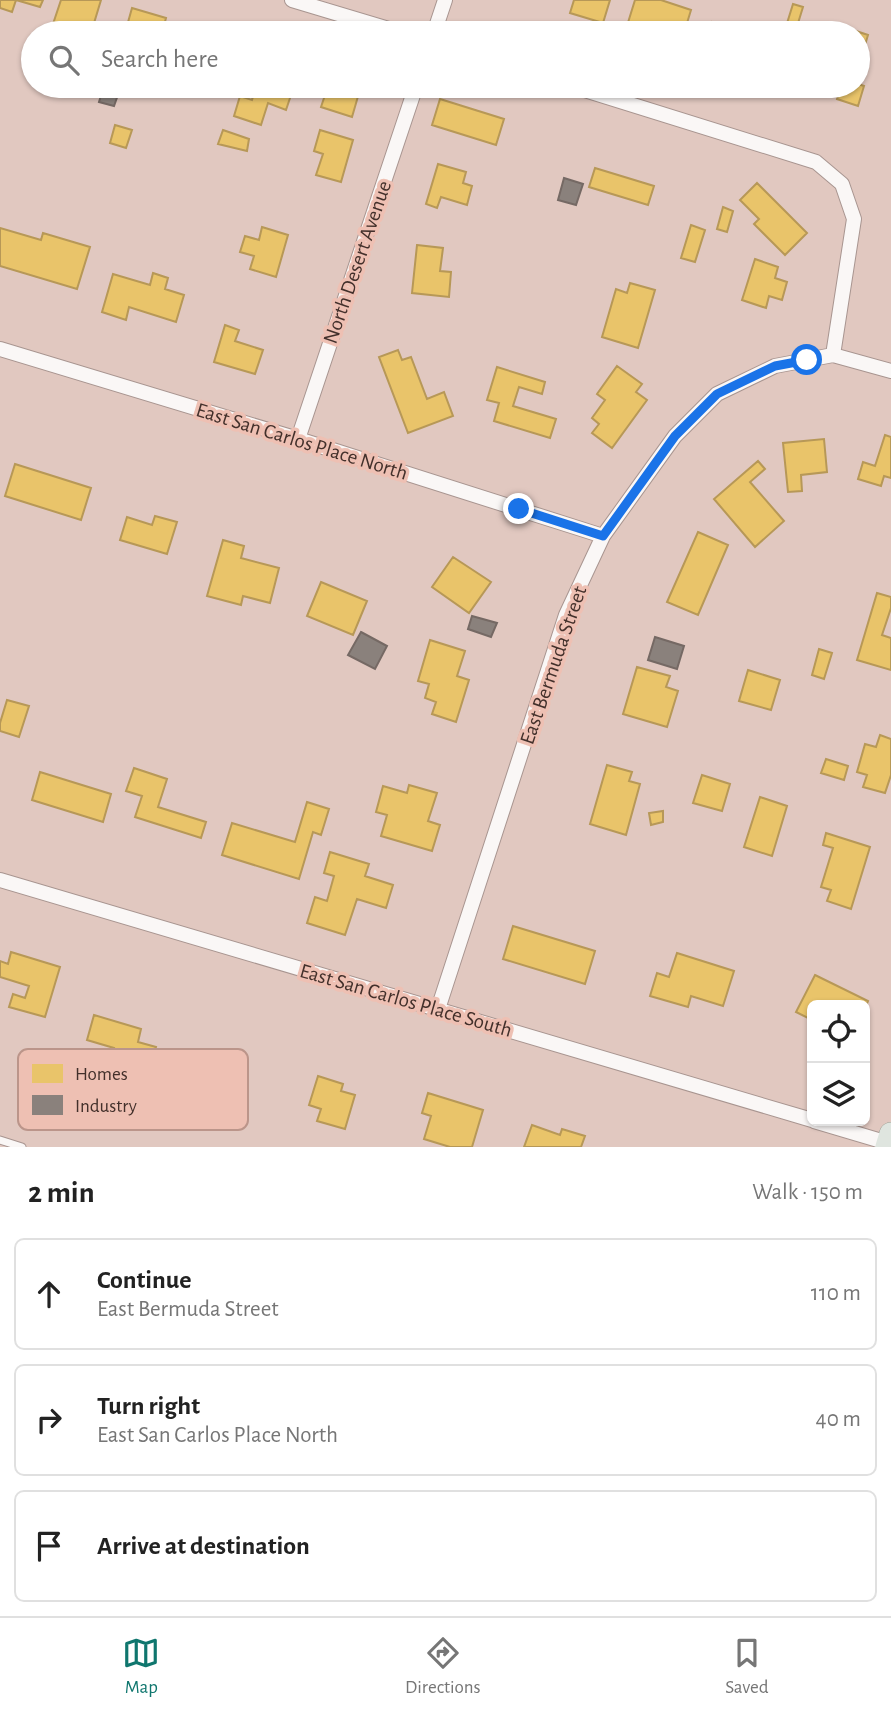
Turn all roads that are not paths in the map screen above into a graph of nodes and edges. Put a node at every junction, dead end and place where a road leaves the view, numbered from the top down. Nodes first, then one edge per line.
1 (292, 0) edge
2 (445, 0) edge
3 (362, 21) edge
4 (438, 21) edge
5 (412, 98) edge
6 (611, 98) edge
7 (0, 349) edge
8 (833, 355) junction
9 (891, 371) edge
10 (298, 439) junction
11 (603, 536) junction
12 (0, 880) edge
13 (438, 1009) junction
14 (807, 1118) edge
15 (835, 1126) edge
16 (0, 1140) edge
17 (889, 1141) edge
18 (22, 1147) edge

1 - 3 street
2 - 4 street
5 - 10 street, North Desert Avenue
6 - 8 street
7 - 10 street, East San Carlos Place North
8 - 9 street
8 - 11 street, East Bermuda Street
10 - 11 street, East San Carlos Place North
11 - 13 street, East Bermuda Street
12 - 13 street, East San Carlos Place South
13 - 14 street, East San Carlos Place South
15 - 17 street, East San Carlos Place South
16 - 18 lane

